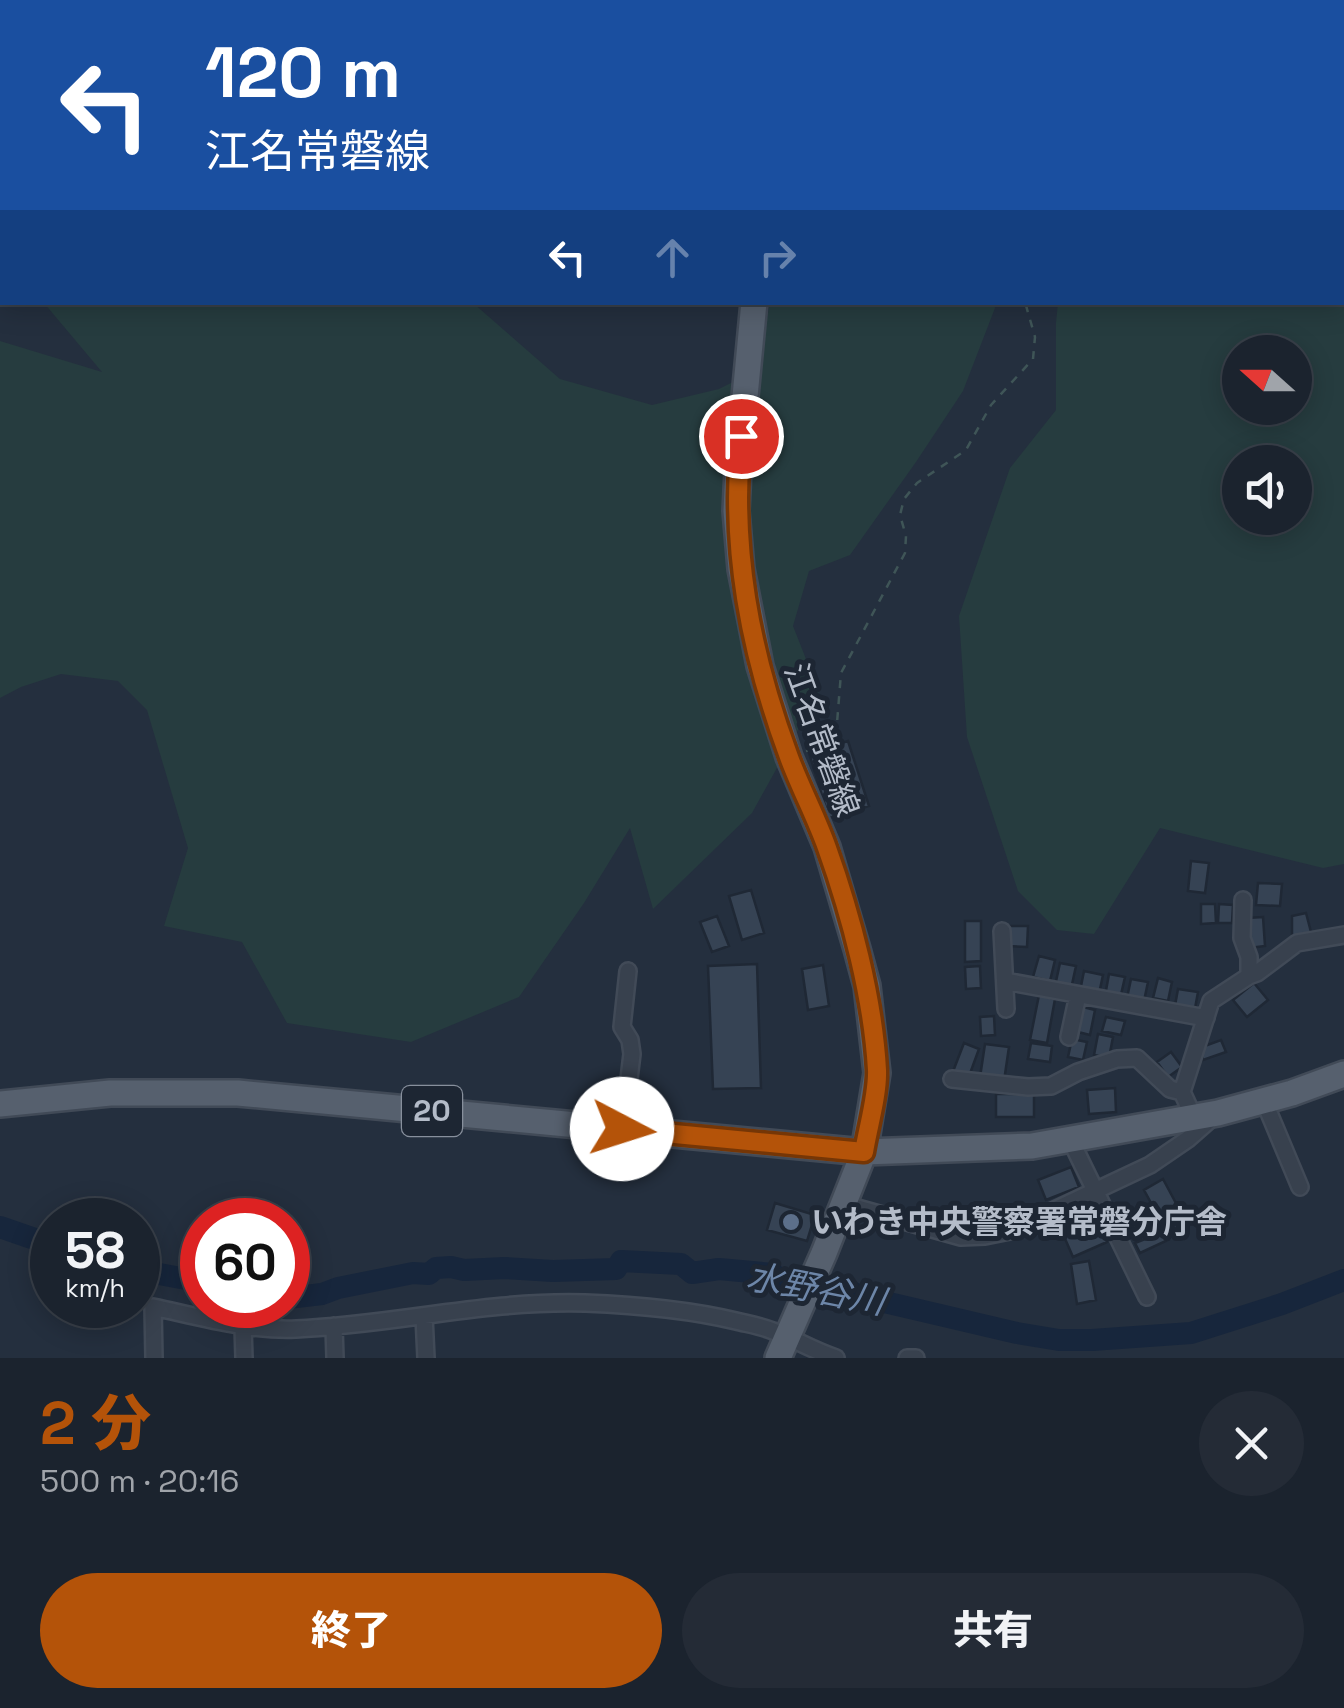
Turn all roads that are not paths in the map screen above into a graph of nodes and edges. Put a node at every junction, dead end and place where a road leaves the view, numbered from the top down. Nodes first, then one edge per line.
1 (754, 305) edge
2 (1243, 900) dead end
3 (1002, 931) dead end
4 (1344, 935) edge
5 (628, 972) dead end
6 (1249, 976) junction
7 (1004, 981) junction
8 (1078, 995) junction
9 (1006, 1008) dead end
10 (1206, 1018) junction
11 (1070, 1038) dead end
12 (1344, 1074) edge
13 (952, 1079) dead end
14 (0, 1092) edge
15 (1182, 1092) junction
16 (1264, 1102) junction
17 (12, 1103) edge
18 (1206, 1115) junction
19 (622, 1129) junction
20 (1070, 1139) junction
21 (864, 1152) junction
22 (1300, 1187) dead end
23 (1095, 1190) junction
24 (843, 1204) junction
25 (1147, 1296) dead end
26 (180, 1313) edge
27 (424, 1316) junction
28 (334, 1326) junction
29 (243, 1328) edge
30 (268, 1328) edge
31 (788, 1336) edge
32 (154, 1358) edge
33 (244, 1358) edge
34 (336, 1358) edge
35 (426, 1358) edge
36 (836, 1358) edge
37 (908, 1358) edge
38 (916, 1358) edge

1 - 21 main road, 江名常磐線
2 - 6 street
3 - 7 street
4 - 6 street
5 - 19 street
6 - 10 street
7 - 8 street
7 - 9 street
8 - 10 street
8 - 11 street
10 - 15 street
12 - 16 main road, 20
13 - 15 street
14 - 17 street
15 - 18 street
16 - 18 main road, 20
16 - 22 street
17 - 19 main road, 20
18 - 20 main road, 20
18 - 23 street
19 - 21 main road, 20
20 - 21 main road, 20
20 - 23 street
21 - 24 main road, 江名常磐線
23 - 24 street
23 - 25 street
24 - 31 main road, 江名常磐線
26 - 32 street
27 - 28 street
27 - 31 street
27 - 35 street
28 - 30 street
28 - 34 street
29 - 33 street
31 - 36 street
37 - 38 street

